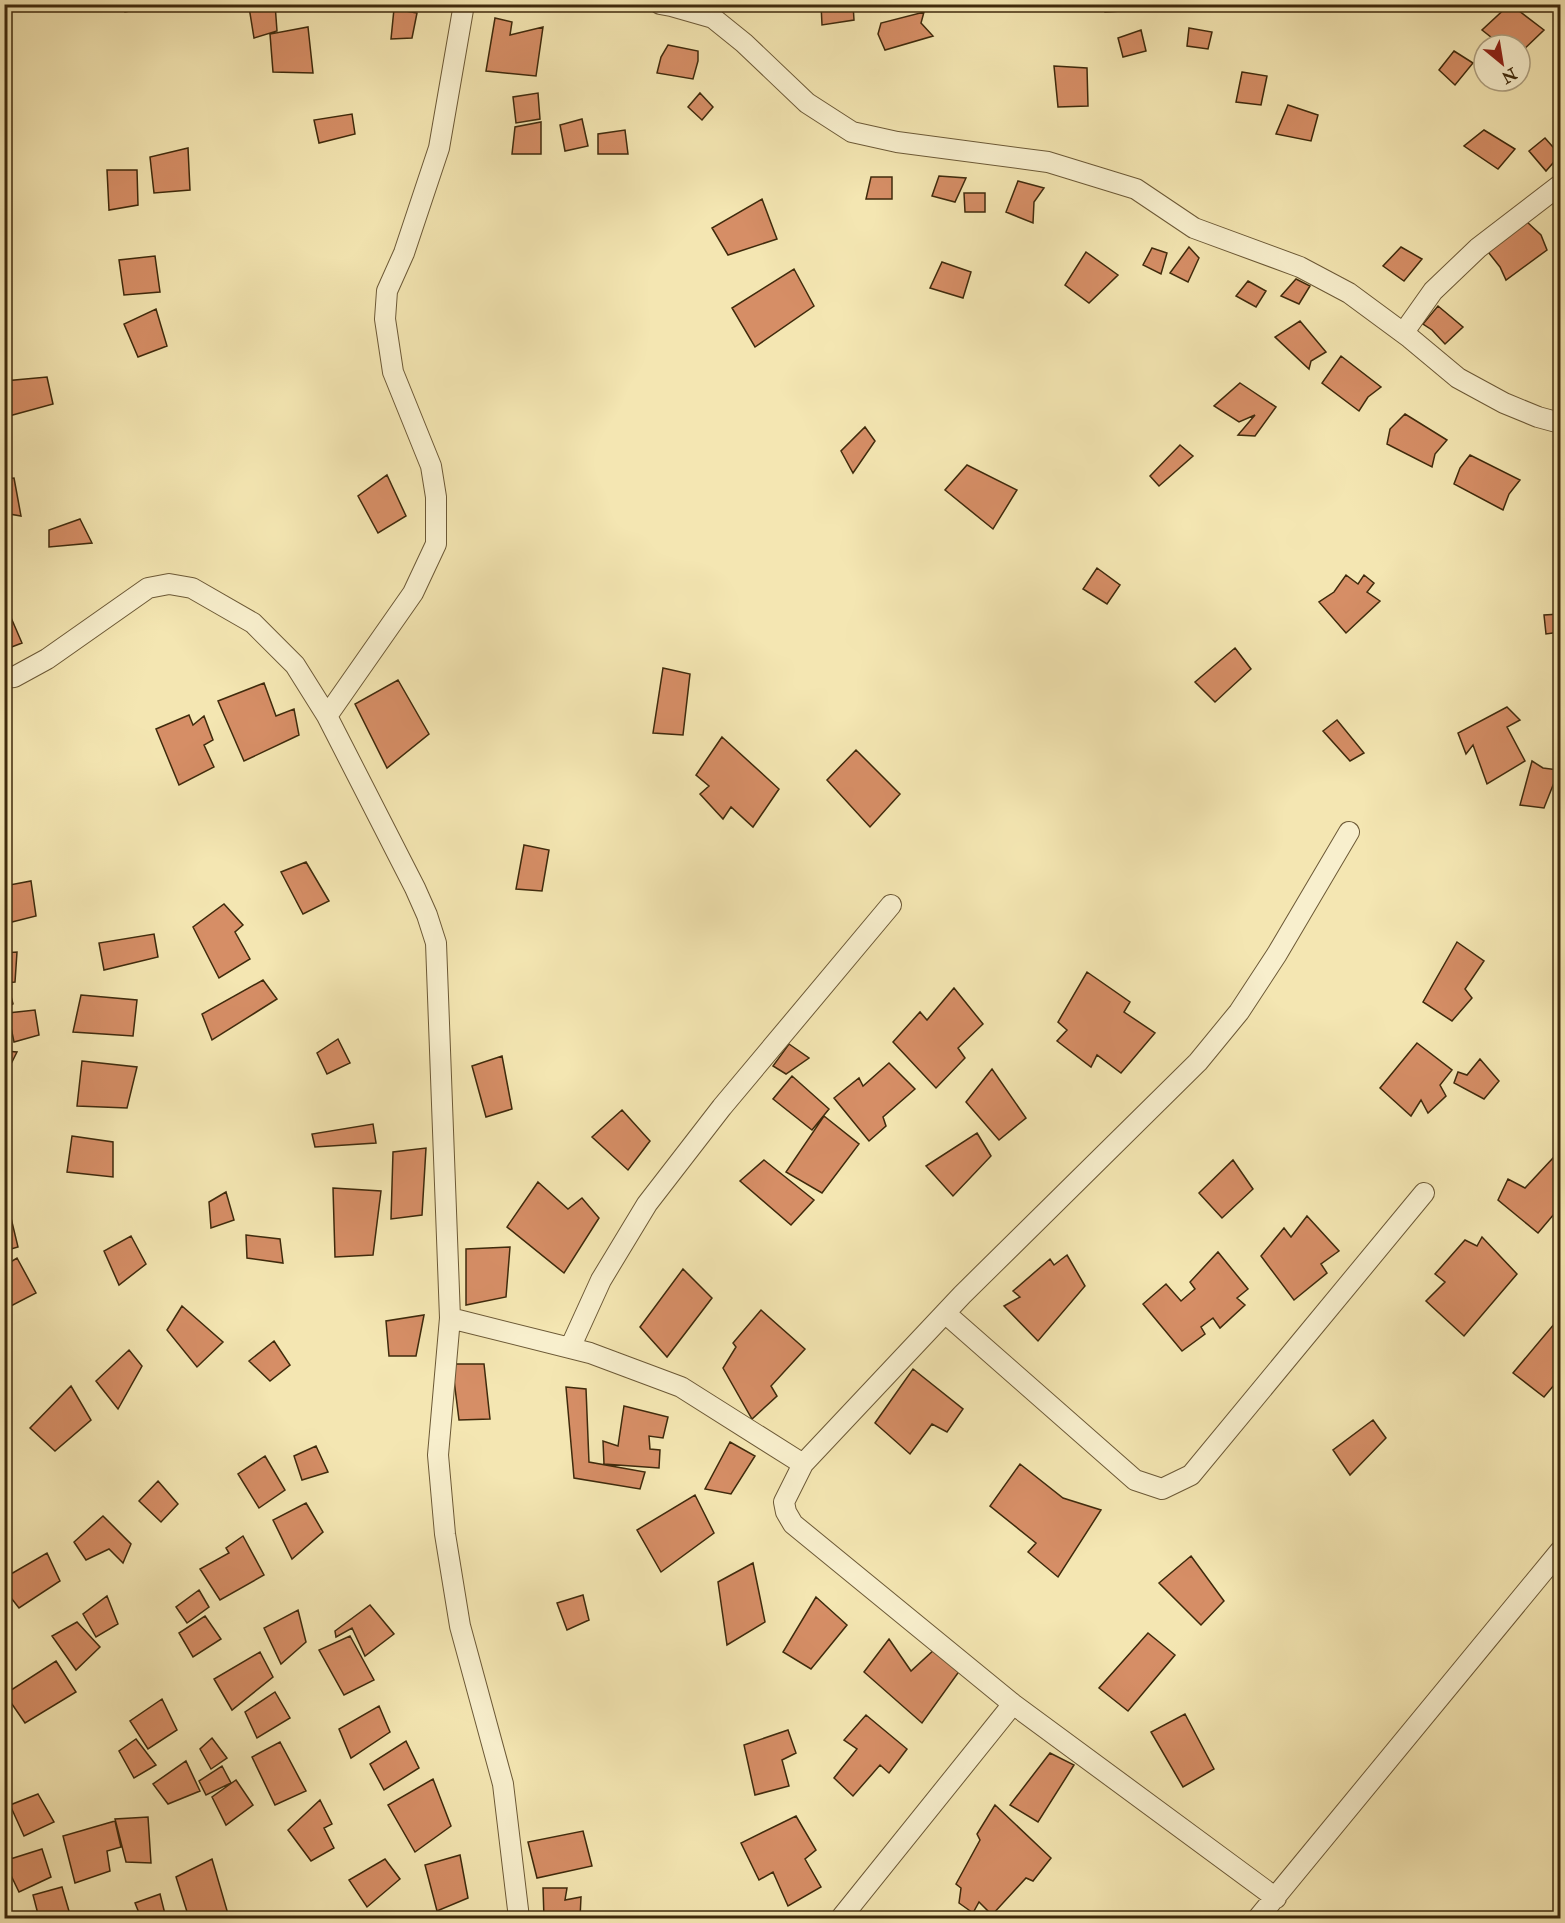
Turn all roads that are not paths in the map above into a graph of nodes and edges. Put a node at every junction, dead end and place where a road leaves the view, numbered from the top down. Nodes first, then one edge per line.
1 (464, 4) edge
2 (660, 4) edge
3 (1560, 185) edge
4 (1404, 333) junction
5 (1560, 423) edge
6 (4, 678) edge
7 (327, 716) junction
8 (1349, 832) dead end
9 (891, 906) dead end
10 (1424, 1193) dead end
11 (945, 1313) junction
12 (450, 1318) junction
13 (570, 1348) junction
14 (803, 1464) junction
15 (1560, 1551) edge
16 (1013, 1704) junction
17 (1276, 1898) junction
18 (519, 1918) edge
19 (841, 1918) edge
20 (1258, 1918) edge

1 - 7 street
2 - 4 street
3 - 4 street
4 - 5 street
6 - 7 street
7 - 12 street
8 - 11 street
9 - 13 street
10 - 11 street
11 - 14 street
12 - 13 street
12 - 18 street
13 - 14 street
14 - 16 street
15 - 17 street
16 - 17 street
16 - 19 street
17 - 20 street

